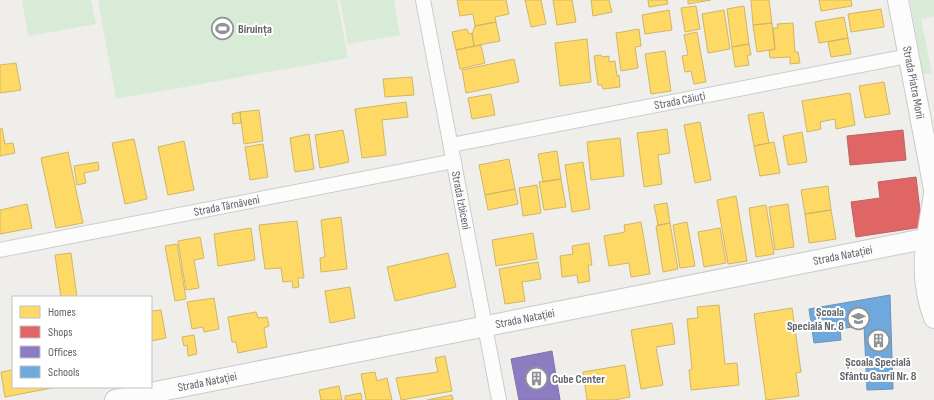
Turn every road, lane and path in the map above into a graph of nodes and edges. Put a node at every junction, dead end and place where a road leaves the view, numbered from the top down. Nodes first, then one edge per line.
1 (423, 0) edge
2 (898, 0) edge
3 (908, 56) junction
4 (451, 145) junction
5 (454, 161) junction
6 (934, 189) edge
7 (934, 194) edge
8 (931, 238) edge
9 (0, 250) edge
10 (934, 318) edge
11 (486, 326) junction
12 (115, 400) edge
13 (499, 400) edge

1 - 4 street, Strada Izbiceni
2 - 3 street, Strada Piatra Morii
3 - 4 street, Strada Căiuți
3 - 6 street, Strada Piatra Morii
4 - 5 street, Strada Izbiceni
5 - 9 street, Strada Târnăveni
5 - 11 street, Strada Izbiceni
7 - 8 street
8 - 10 street
8 - 11 street, Strada Natației
11 - 12 street, Strada Natației
11 - 13 street, Strada Izbiceni

